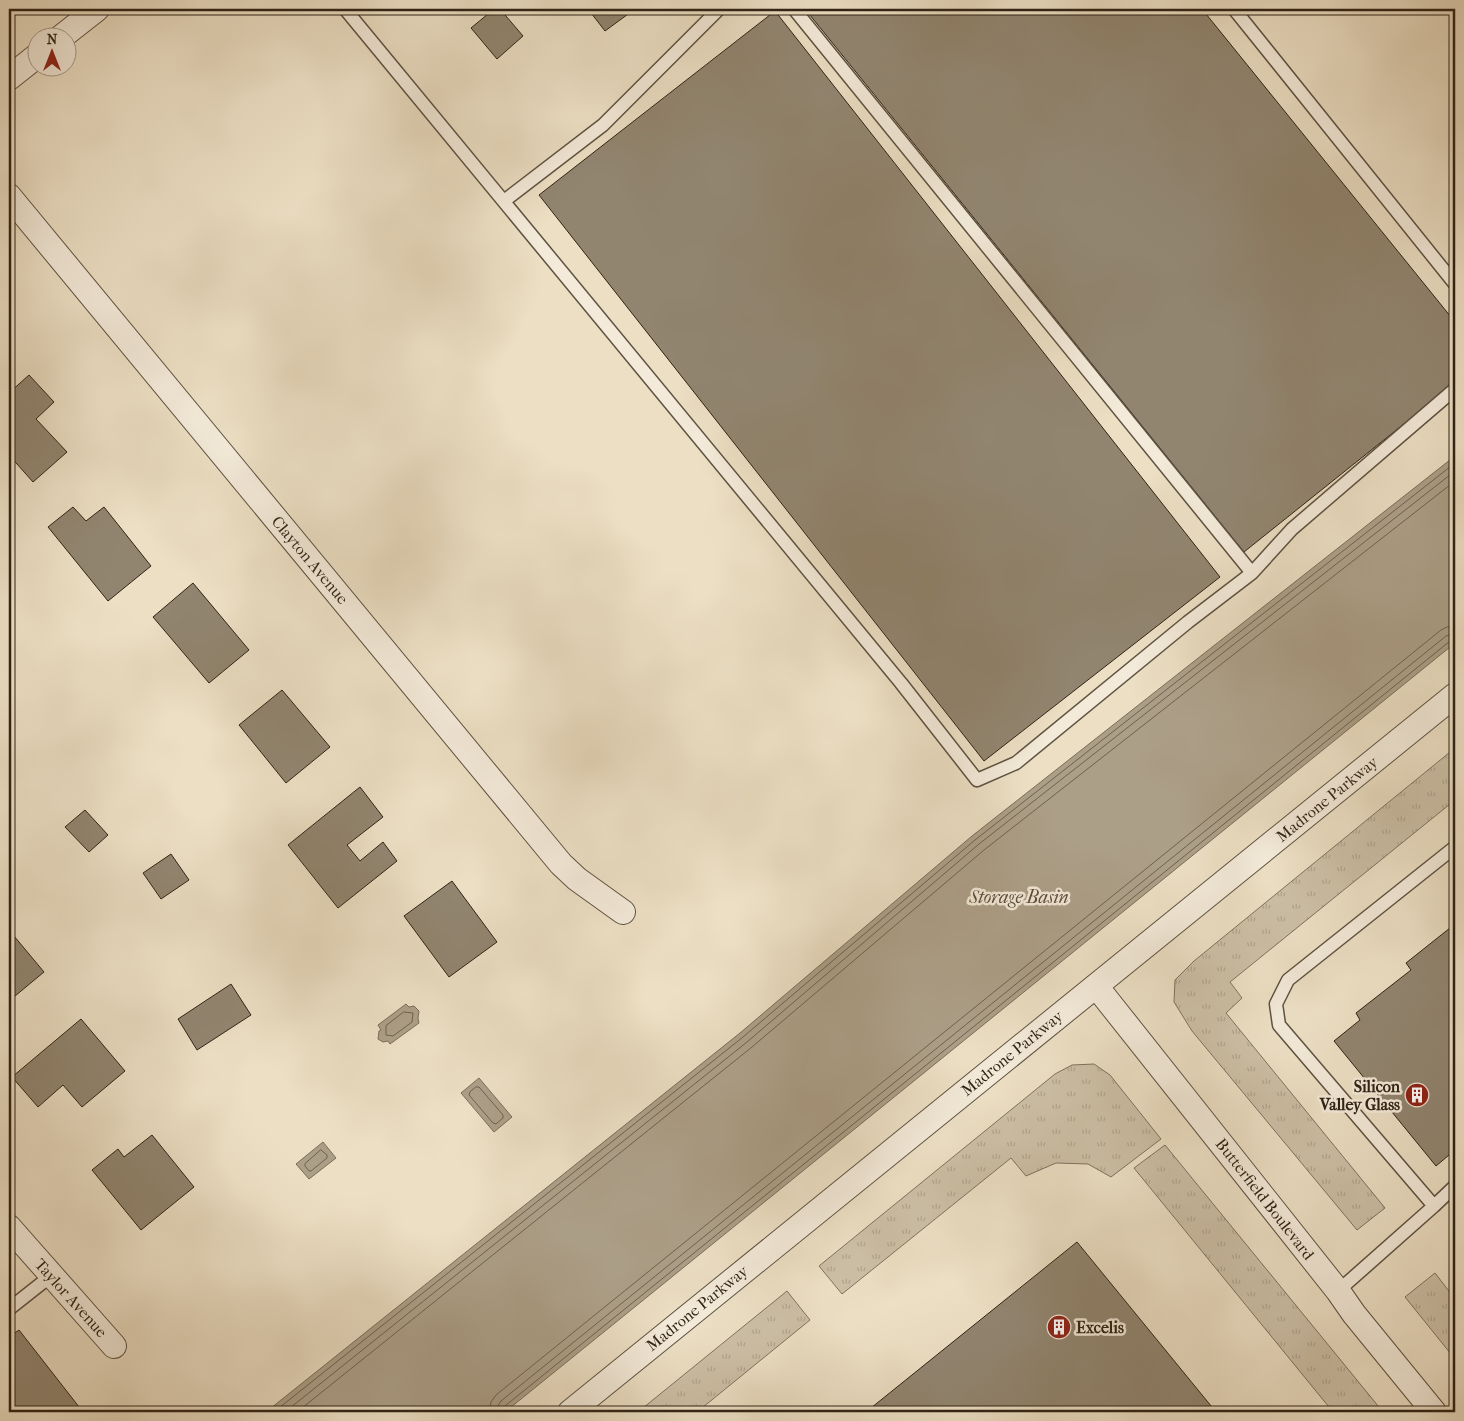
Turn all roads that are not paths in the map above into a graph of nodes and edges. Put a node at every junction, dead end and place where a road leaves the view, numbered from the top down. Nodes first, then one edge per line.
1 (97, 9) edge
2 (345, 9) edge
3 (719, 9) edge
4 (794, 9) edge
5 (1234, 9) edge
6 (73, 28) edge
7 (28, 63) edge
8 (9, 78) edge
9 (9, 196) edge
10 (504, 202) junction
11 (1455, 284) edge
12 (1455, 389) edge
13 (1252, 573) junction
14 (1455, 695) edge
15 (1455, 847) edge
16 (623, 912) dead end
17 (1096, 986) junction
18 (1455, 1186) edge
19 (1434, 1206) junction
20 (9, 1227) edge
21 (52, 1275) junction
22 (1338, 1291) junction
23 (9, 1309) edge
24 (114, 1346) dead end
25 (570, 1412) edge
26 (1434, 1412) edge

1 - 6 street
2 - 10 lane
3 - 10 lane
4 - 13 lane
5 - 11 lane
7 - 8 street
9 - 16 street, Clayton Avenue
10 - 13 lane
12 - 13 lane
14 - 17 street, Madrone Parkway
15 - 19 lane
17 - 22 street, Butterfield Boulevard
17 - 25 street, Madrone Parkway
18 - 19 lane
19 - 22 lane
20 - 21 street, Taylor Avenue
21 - 23 lane
21 - 24 street, Taylor Avenue
22 - 26 street, Butterfield Boulevard

